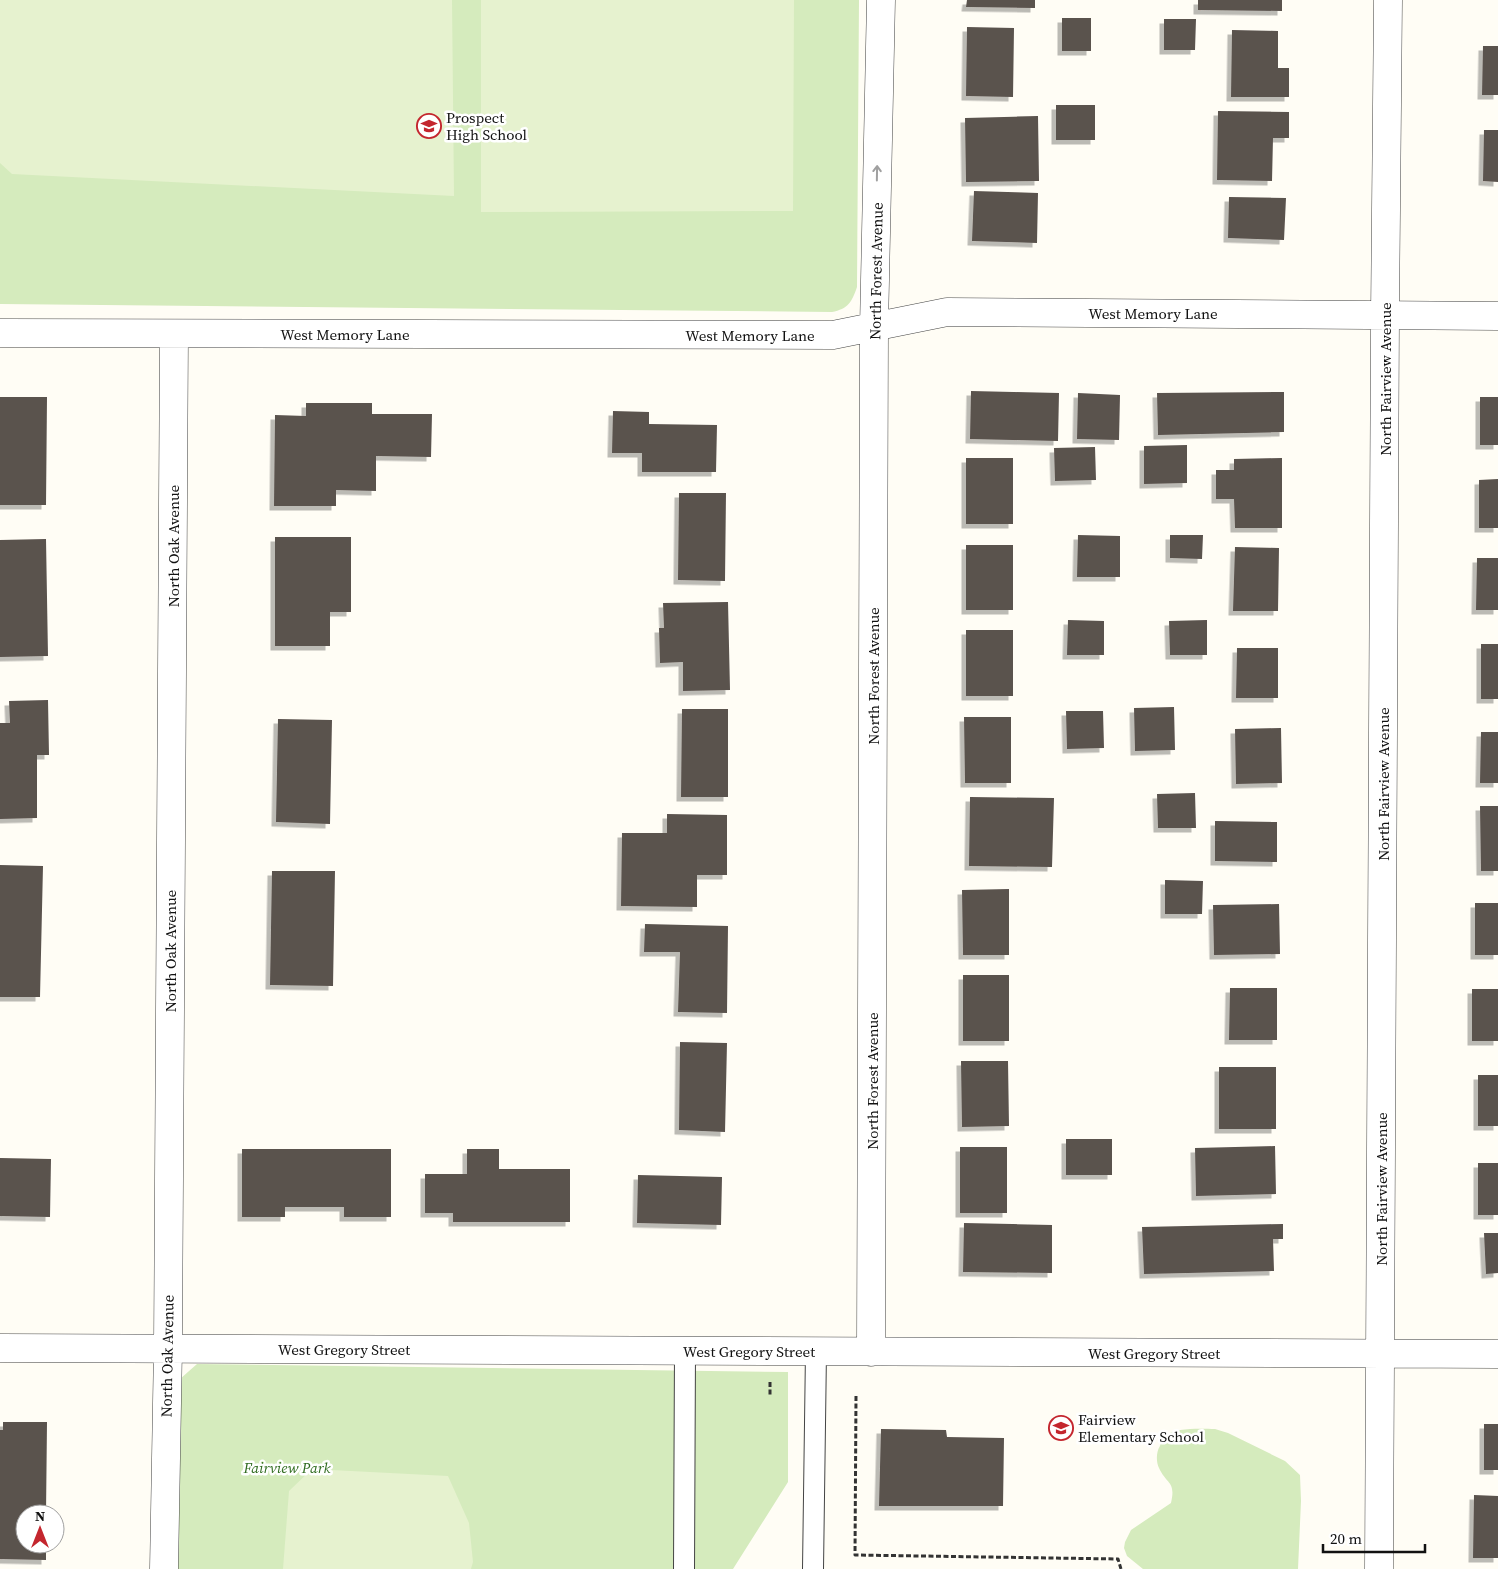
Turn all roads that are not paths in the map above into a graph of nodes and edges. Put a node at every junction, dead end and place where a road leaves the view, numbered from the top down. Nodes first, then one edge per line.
1 (881, 0) edge
2 (1388, 0) edge
3 (1385, 315) junction
4 (1498, 316) edge
5 (874, 327) junction
6 (0, 333) edge
7 (174, 334) junction
8 (0, 1348) edge
9 (168, 1348) junction
10 (685, 1351) junction
11 (816, 1351) junction
12 (871, 1352) junction
13 (1380, 1353) junction
14 (1498, 1354) edge
15 (164, 1569) edge
16 (684, 1569) edge
17 (813, 1569) edge
18 (1379, 1569) edge

5 -> 1 street, North Forest Avenue
2 - 3 street, North Fairview Avenue
3 - 4 street, West Memory Lane
3 - 5 street, West Memory Lane
3 - 13 street, North Fairview Avenue
5 - 7 street, West Memory Lane
5 - 12 street, North Forest Avenue
6 - 7 street, West Memory Lane
7 - 9 street, North Oak Avenue
8 - 9 street, West Gregory Street
9 - 10 street, West Gregory Street
9 - 15 street, North Oak Avenue
10 - 11 street, West Gregory Street
10 - 16 lane
11 - 12 street, West Gregory Street
11 - 17 lane
12 - 13 street, West Gregory Street
13 - 14 street, West Gregory Street
13 - 18 street, North Fairview Avenue

